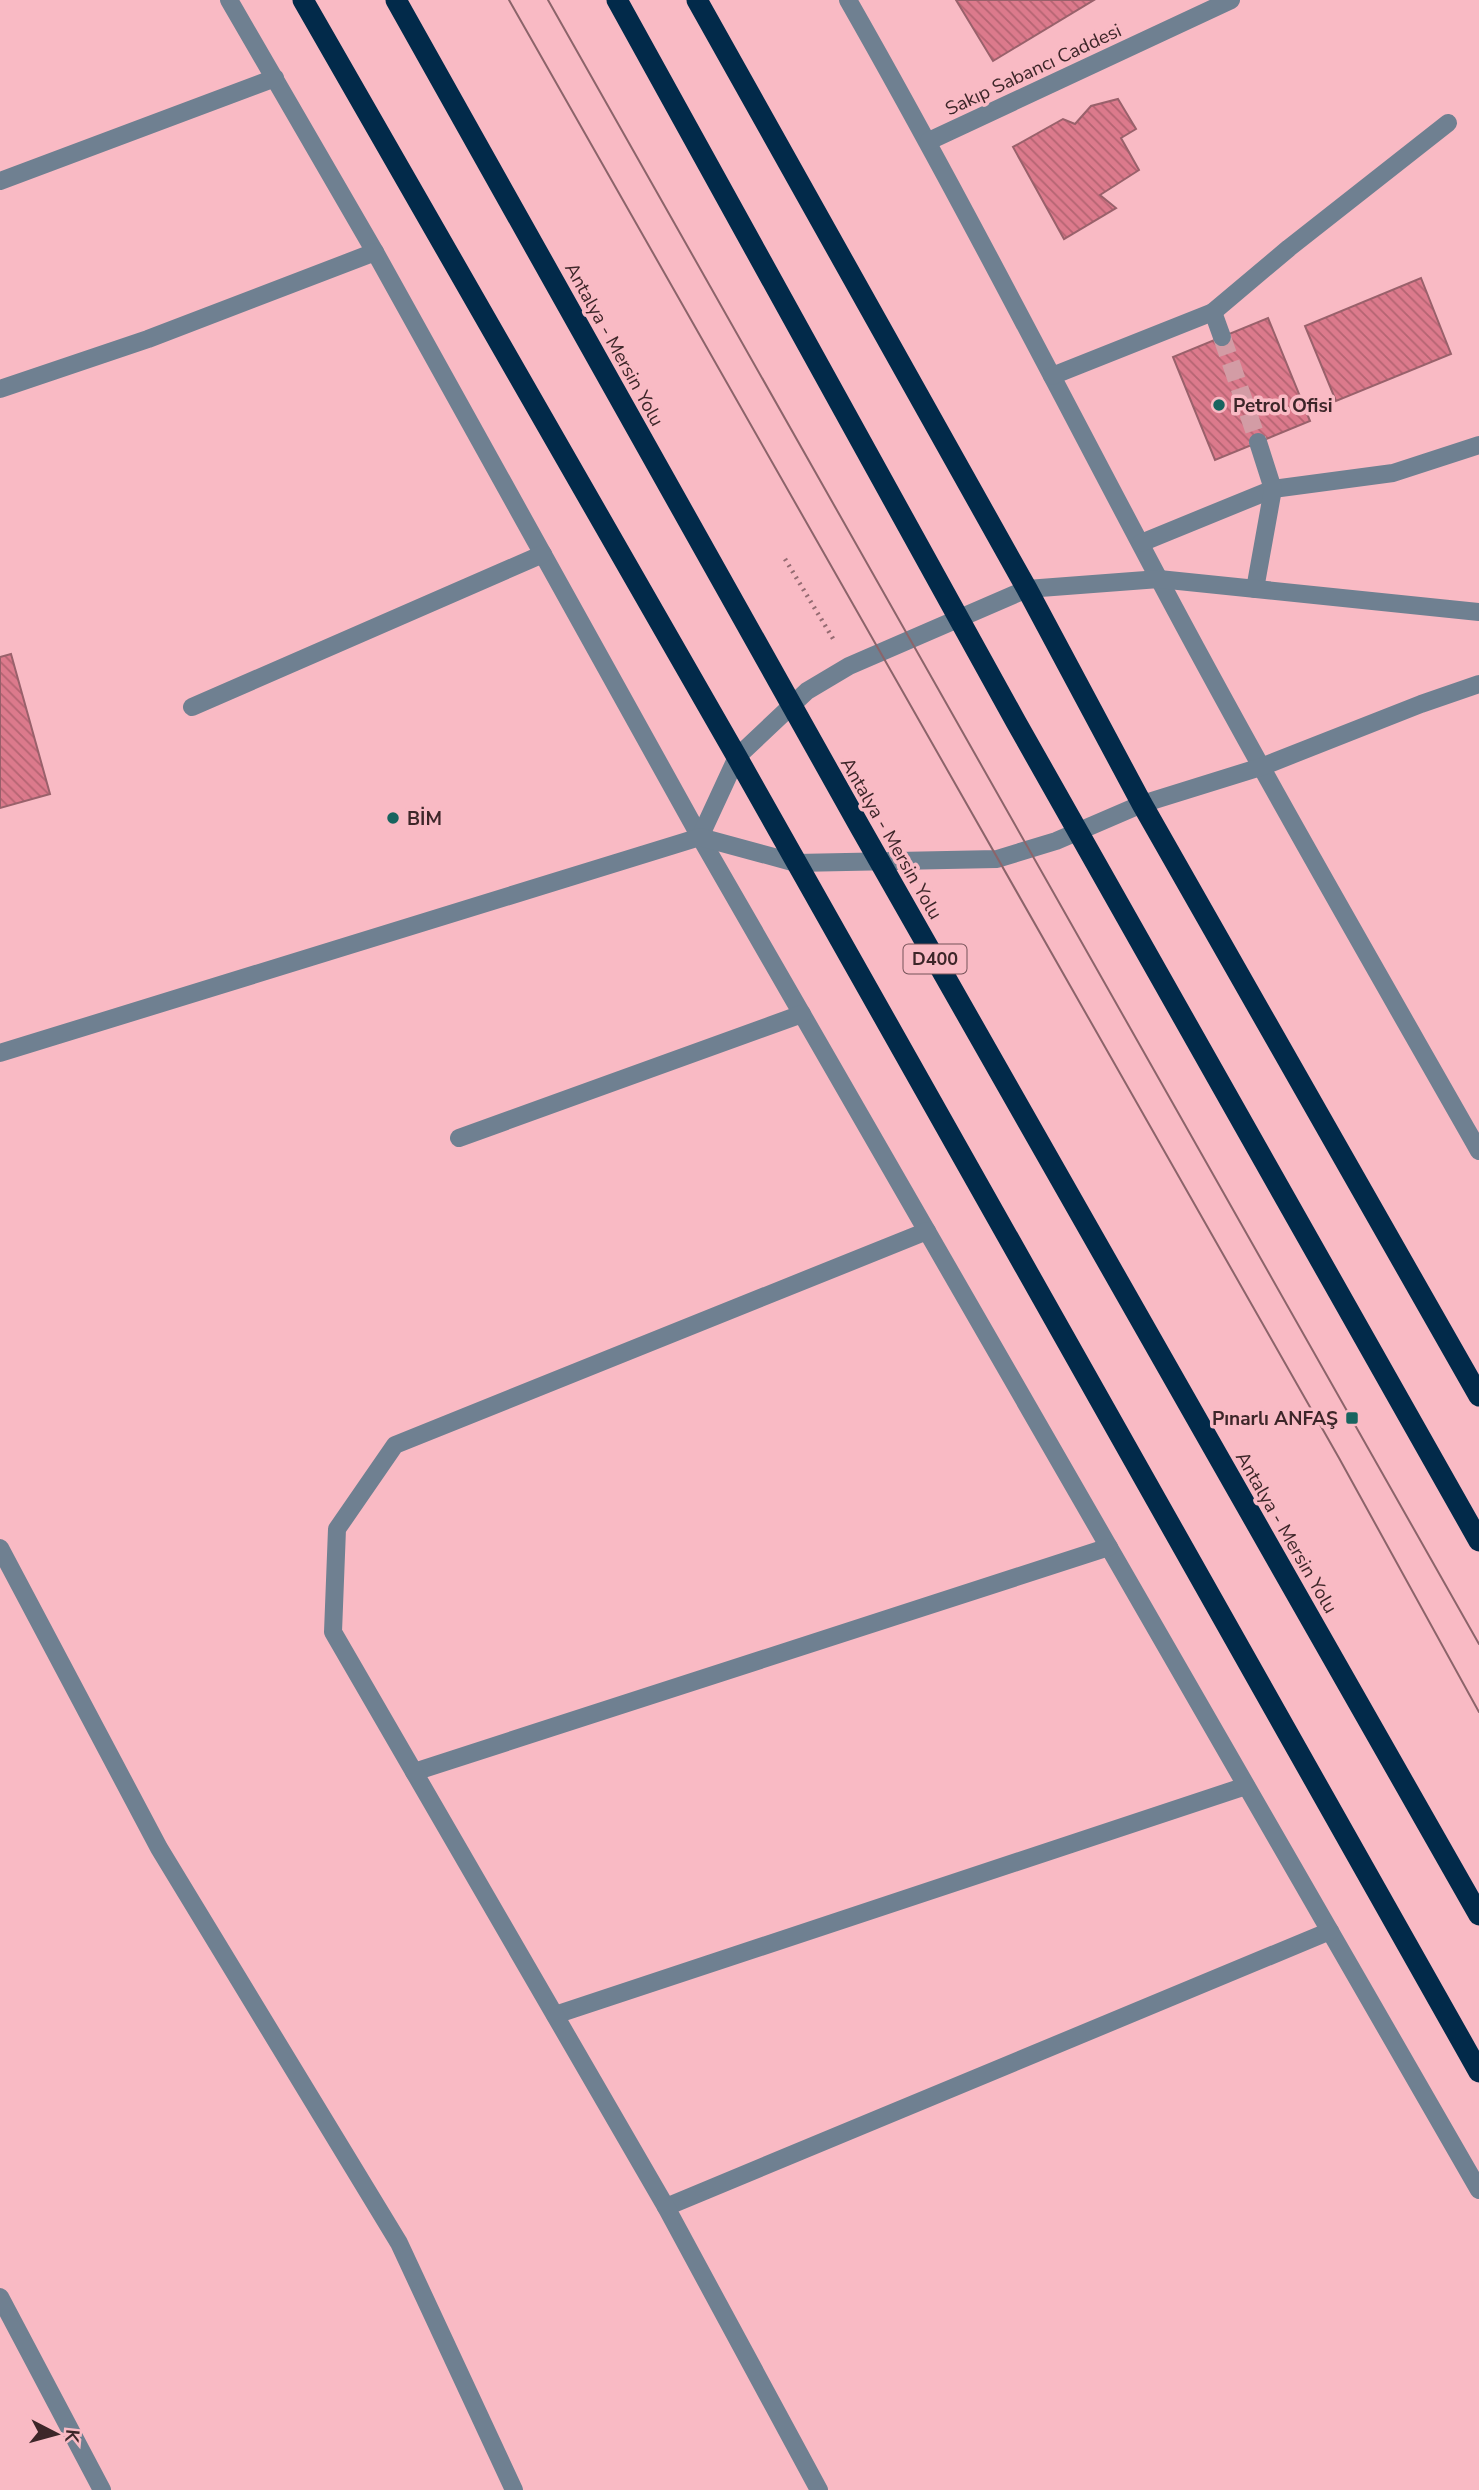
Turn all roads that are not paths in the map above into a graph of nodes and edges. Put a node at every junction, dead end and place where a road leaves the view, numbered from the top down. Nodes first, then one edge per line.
1 (229, 0) edge
2 (303, 0) edge
3 (396, 0) edge
4 (617, 0) edge
5 (697, 0) edge
6 (848, 0) edge
7 (1231, 0) edge
8 (275, 78) junction
9 (1448, 123) dead end
10 (929, 141) junction
11 (0, 181) edge
12 (375, 252) junction
13 (1213, 312) junction
14 (1222, 337) tunnel mouth
15 (1052, 376) junction
16 (0, 389) edge
17 (1258, 442) tunnel mouth
18 (1479, 445) edge
19 (1273, 489) junction
20 (1141, 543) junction
21 (543, 554) junction
22 (1159, 579) junction
23 (1027, 589) junction
24 (1255, 589) junction
25 (1479, 612) edge
26 (1479, 684) edge
27 (192, 707) dead end
28 (737, 757) junction
29 (1261, 767) junction
30 (1142, 804) junction
31 (699, 837) junction
32 (796, 863) junction
33 (802, 1014) junction
34 (0, 1054) edge
35 (459, 1138) dead end
36 (1479, 1150) edge
37 (927, 1231) junction
38 (1479, 1396) edge
39 (1479, 1541) edge
40 (1109, 1547) junction
41 (0, 1548) edge
42 (414, 1772) junction
43 (1246, 1786) junction
44 (1479, 1915) edge
45 (1330, 1931) junction
46 (555, 2015) junction
47 (1479, 2072) edge
48 (1479, 2190) edge
49 (666, 2207) junction
50 (0, 2297) edge
51 (102, 2490) edge
52 (514, 2490) edge
53 (819, 2490) edge

1 - 8 street
2 - 28 highway
3 - 44 highway, Antalya - Mersin Yolu / D400, bridge
4 - 39 highway, bridge
5 - 23 highway
6 - 10 street
7 - 10 street, Sakıp Sabancı Caddesi
8 - 11 street
8 - 12 street
9 - 13 street
10 - 15 street
12 - 16 street
12 - 21 street
13 - 14 street
13 - 15 street
15 - 20 street
17 - 19 street
18 - 19 street
19 - 20 street
19 - 24 street
20 - 22 street
21 - 27 street
21 - 31 street
22 - 23 street
22 - 24 street
22 - 29 street
23 - 28 street
23 - 30 highway
24 - 25 street
26 - 29 street
28 - 31 street
28 - 32 highway
29 - 30 street
29 - 36 street
30 - 32 street
30 - 38 highway
31 - 32 street
31 - 33 street
31 - 34 street
32 - 47 highway
33 - 35 street
33 - 37 street
37 - 40 street
37 - 42 street
40 - 42 street
40 - 43 street
41 - 52 street
42 - 46 street
43 - 45 street
43 - 46 street
45 - 48 street
45 - 49 street
46 - 49 street
49 - 53 street
50 - 51 street

